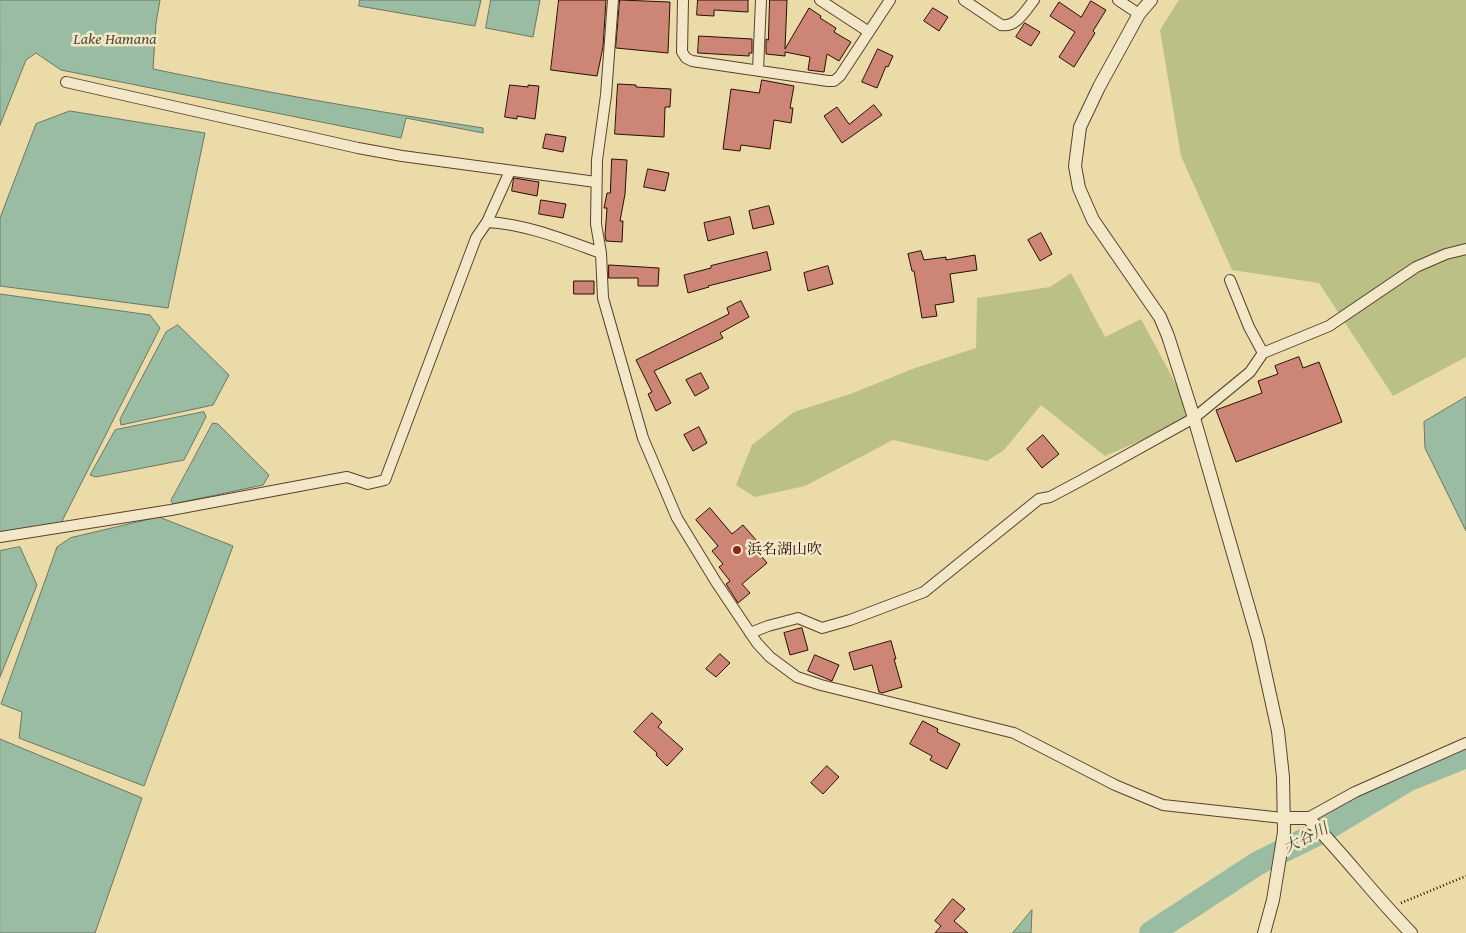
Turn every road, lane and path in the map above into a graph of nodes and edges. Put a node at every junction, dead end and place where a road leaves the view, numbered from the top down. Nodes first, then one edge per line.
1 (613, 0) edge
2 (683, 0) edge
3 (761, 0) edge
4 (820, 0) edge
5 (890, 0) edge
6 (964, 0) edge
7 (1034, 0) edge
8 (1118, 0) edge
9 (1151, 0) edge
10 (1139, 14) junction
11 (869, 32) junction
12 (758, 70) junction
13 (66, 82) dead end
14 (510, 170) junction
15 (596, 182) junction
16 (487, 222) junction
17 (1466, 249) edge
18 (600, 253) junction
19 (1230, 280) dead end
20 (1263, 353) junction
21 (1194, 418) junction
22 (0, 537) edge
23 (750, 633) junction
24 (1466, 743) edge
25 (1283, 818) junction
26 (1308, 818) junction
27 (1466, 876) edge
28 (1388, 909) junction
29 (1264, 933) edge
30 (1411, 933) edge

1 - 15 street
2 - 12 street
3 - 12 street
4 - 11 street
5 - 11 street
6 - 7 street
8 - 10 street
9 - 10 street
10 - 21 street
11 - 12 street
13 - 14 street
14 - 15 street
14 - 16 street
15 - 18 street
16 - 18 street
16 - 22 street
17 - 20 street
18 - 23 street
19 - 20 street
20 - 21 street
21 - 23 street
21 - 25 street
23 - 25 street
24 - 26 street
25 - 26 street
25 - 29 street
26 - 28 street
27 - 28 path
28 - 30 street

